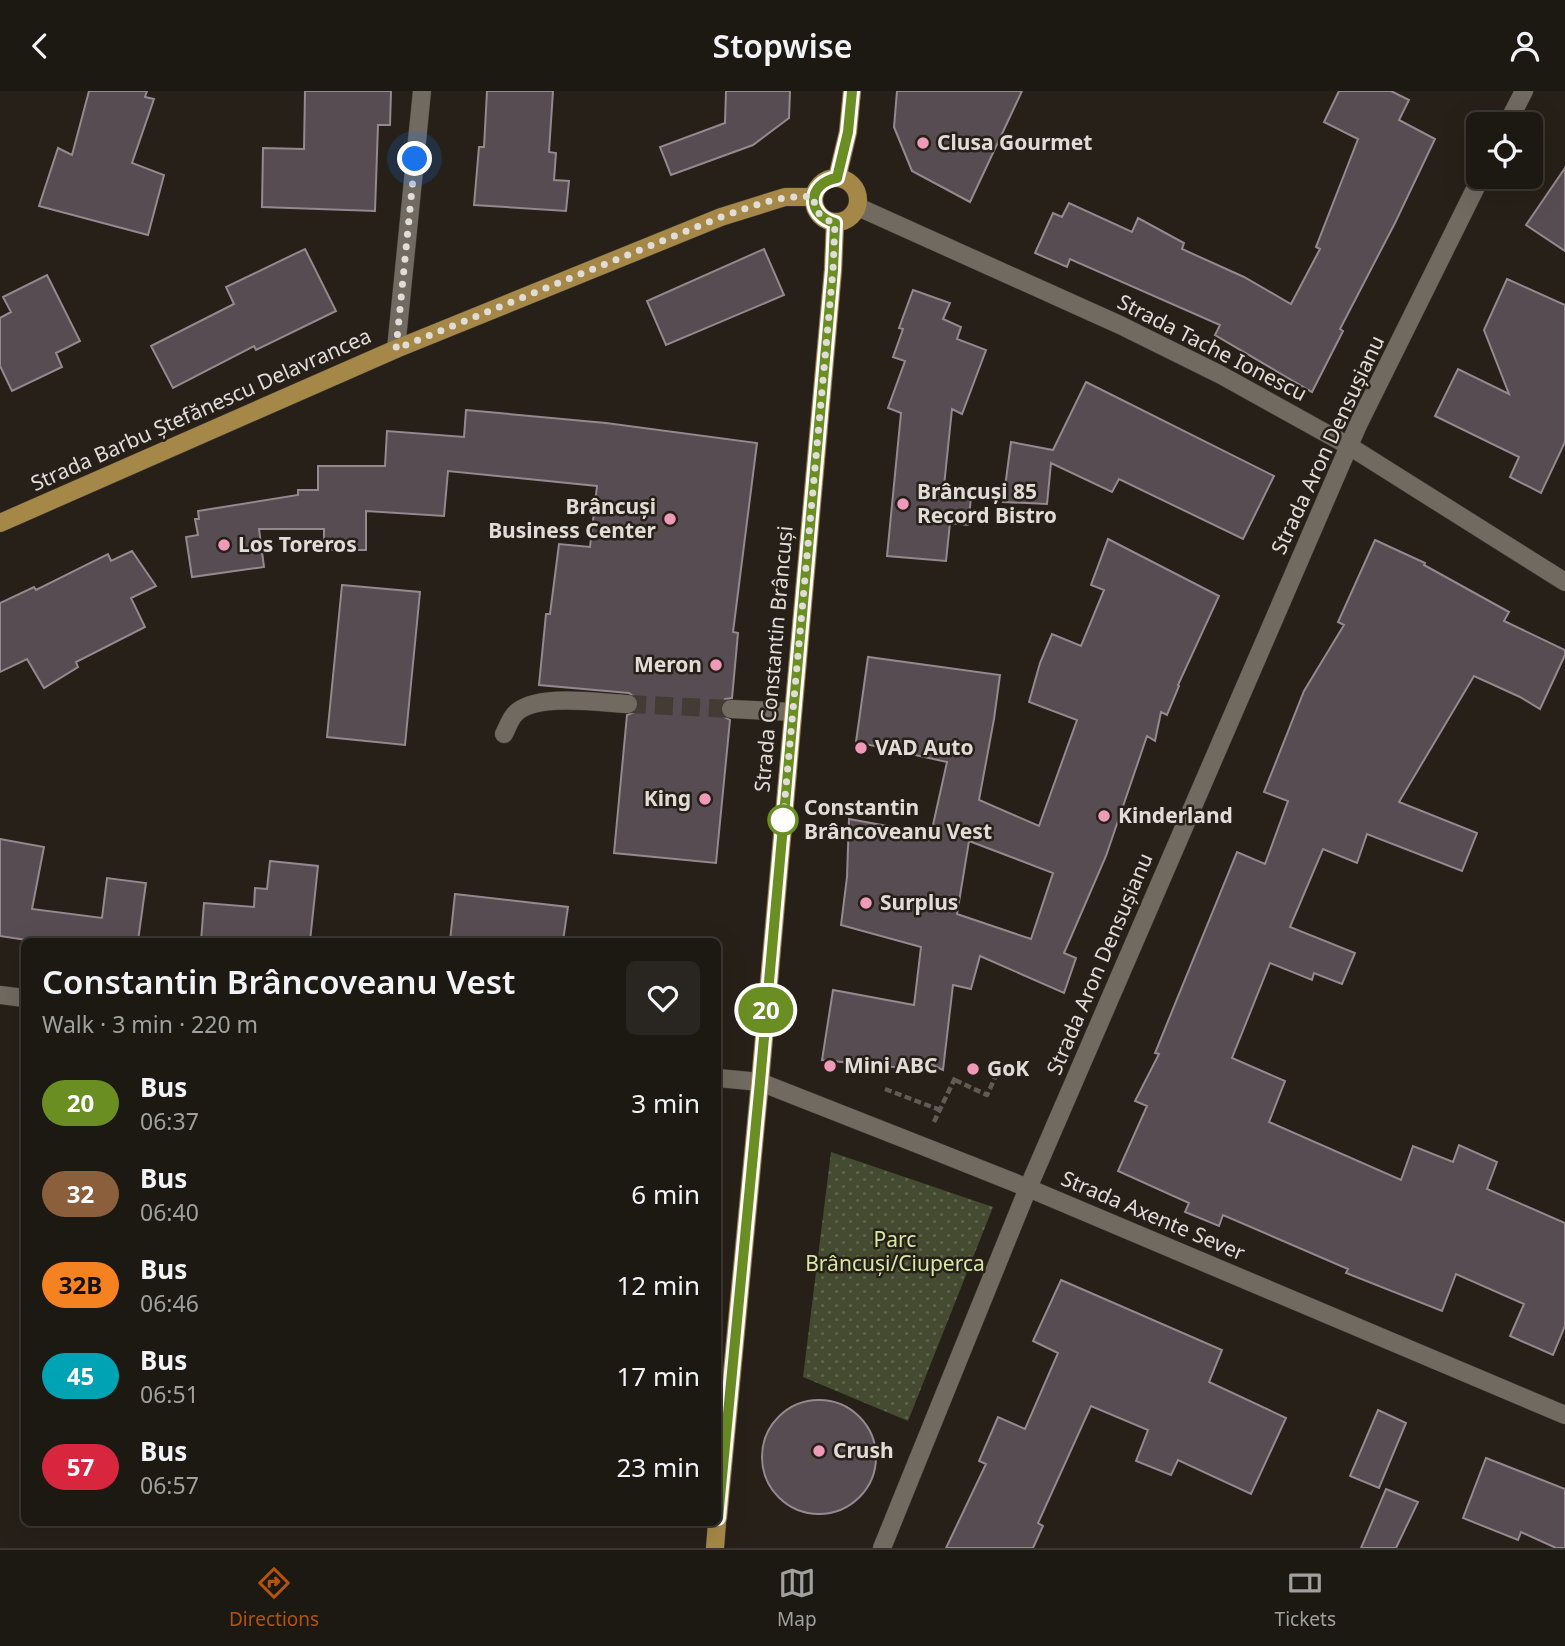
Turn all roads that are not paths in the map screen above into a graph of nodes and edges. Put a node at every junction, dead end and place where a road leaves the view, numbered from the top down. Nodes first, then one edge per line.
1 (422, 91) edge
2 (852, 91) edge
3 (1524, 91) edge
4 (1513, 112) edge
5 (837, 178) junction
6 (1475, 189) edge
7 (814, 197) junction
8 (858, 207) junction
9 (835, 223) junction
10 (396, 349) junction
11 (1349, 446) junction
12 (0, 523) edge
13 (1565, 582) edge
14 (628, 704) tunnel mouth
15 (731, 709) tunnel mouth
16 (792, 712) junction
17 (504, 734) dead end
18 (0, 995) edge
19 (21, 998) edge
20 (721, 1077) edge
21 (760, 1082) junction
22 (1028, 1188) junction
23 (1565, 1415) edge
24 (721, 1479) edge
25 (717, 1526) edge
26 (715, 1548) edge
27 (882, 1548) edge

1 - 10 street
2 - 5 main road
3 - 4 street
5 - 7 main road
5 - 8 main road
6 - 11 street, Strada Aron Densușianu
7 - 9 main road
7 - 10 main road, Strada Barbu Ștefănescu Delavrancea
8 - 9 main road
8 - 11 street, Strada Tache Ionescu
9 - 16 main road, Strada Constantin Brâncuși
10 - 12 main road, Strada Barbu Ștefănescu Delavrancea
11 - 13 street, Strada Tache Ionescu
11 - 22 street, Strada Aron Densușianu
14 - 17 street
15 - 16 street
16 - 21 main road, Strada Constantin Brâncuși
18 - 19 street
20 - 21 street, Strada Axente Sever
21 - 22 street, Strada Axente Sever
21 - 24 main road, Strada Constantin Brâncuși
22 - 23 street, Strada Axente Sever
22 - 27 street, Strada Aron Densușianu
25 - 26 main road, Strada Constantin Brâncuși

